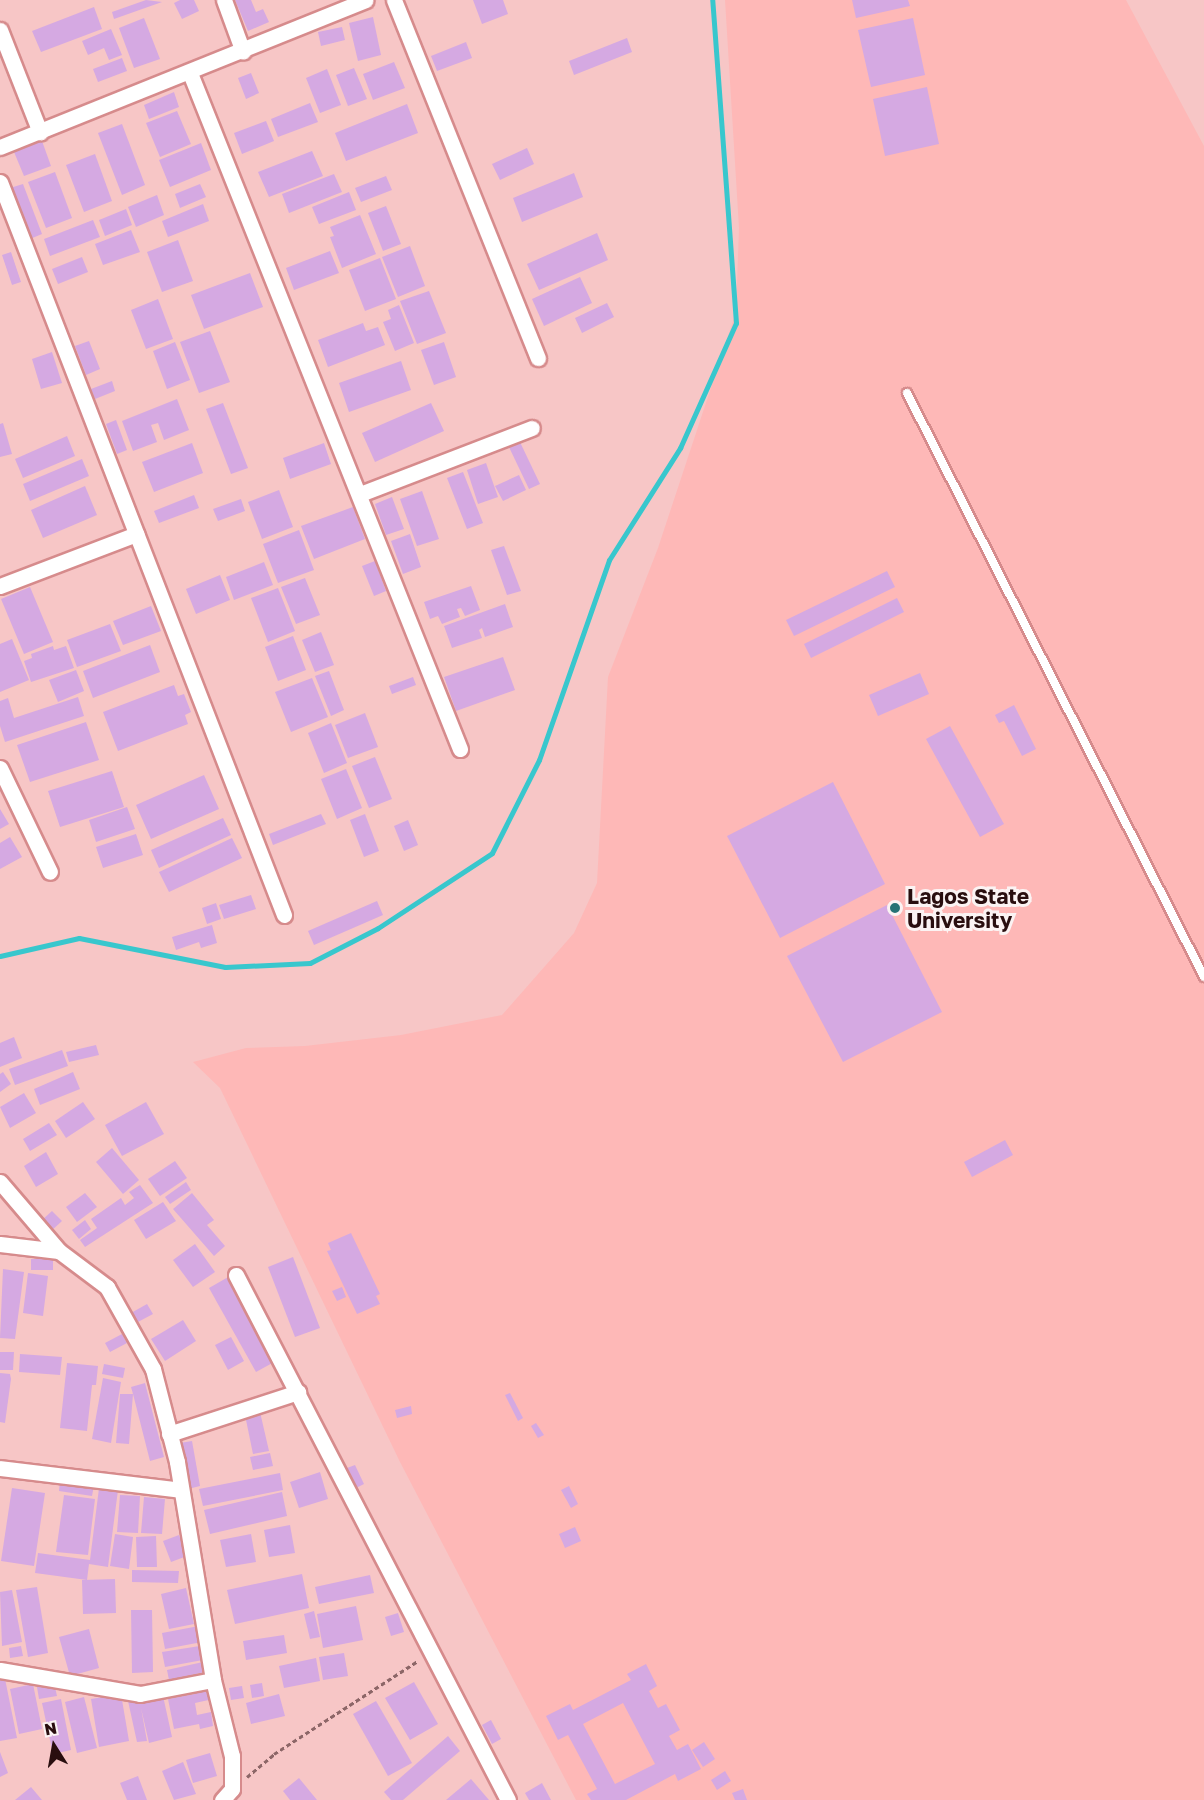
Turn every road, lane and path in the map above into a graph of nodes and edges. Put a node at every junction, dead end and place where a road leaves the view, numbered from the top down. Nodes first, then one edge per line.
1 (224, 0) edge
2 (366, 0) edge
3 (394, 0) edge
4 (0, 30) edge
5 (243, 52) junction
6 (190, 73) junction
7 (40, 132) junction
8 (0, 147) edge
9 (0, 182) edge
10 (538, 358) dead end
11 (907, 393) dead end
12 (532, 428) dead end
13 (360, 494) junction
14 (136, 534) junction
15 (0, 586) edge
16 (460, 749) dead end
17 (0, 768) edge
18 (50, 872) dead end
19 (284, 915) dead end
20 (1204, 978) edge
21 (0, 1182) edge
22 (0, 1244) edge
23 (59, 1251) junction
24 (236, 1275) dead end
25 (298, 1392) junction
26 (169, 1434) junction
27 (0, 1468) edge
28 (181, 1490) junction
29 (434, 1651) junction
30 (0, 1670) edge
31 (213, 1680) junction
32 (227, 1795) edge
33 (508, 1800) edge

1 - 5 street
2 - 5 street
3 - 10 street
4 - 7 street
5 - 6 street
6 - 7 street
6 - 13 street
7 - 8 street
9 - 14 street
11 - 20 lane
12 - 13 street
13 - 16 street
14 - 15 street
14 - 19 street
17 - 18 street
21 - 23 street
22 - 23 street
23 - 26 street
24 - 25 street
25 - 26 street
25 - 29 street
26 - 28 street
27 - 28 street
28 - 31 street
29 - 32 path
29 - 33 street
30 - 31 street
31 - 32 street

